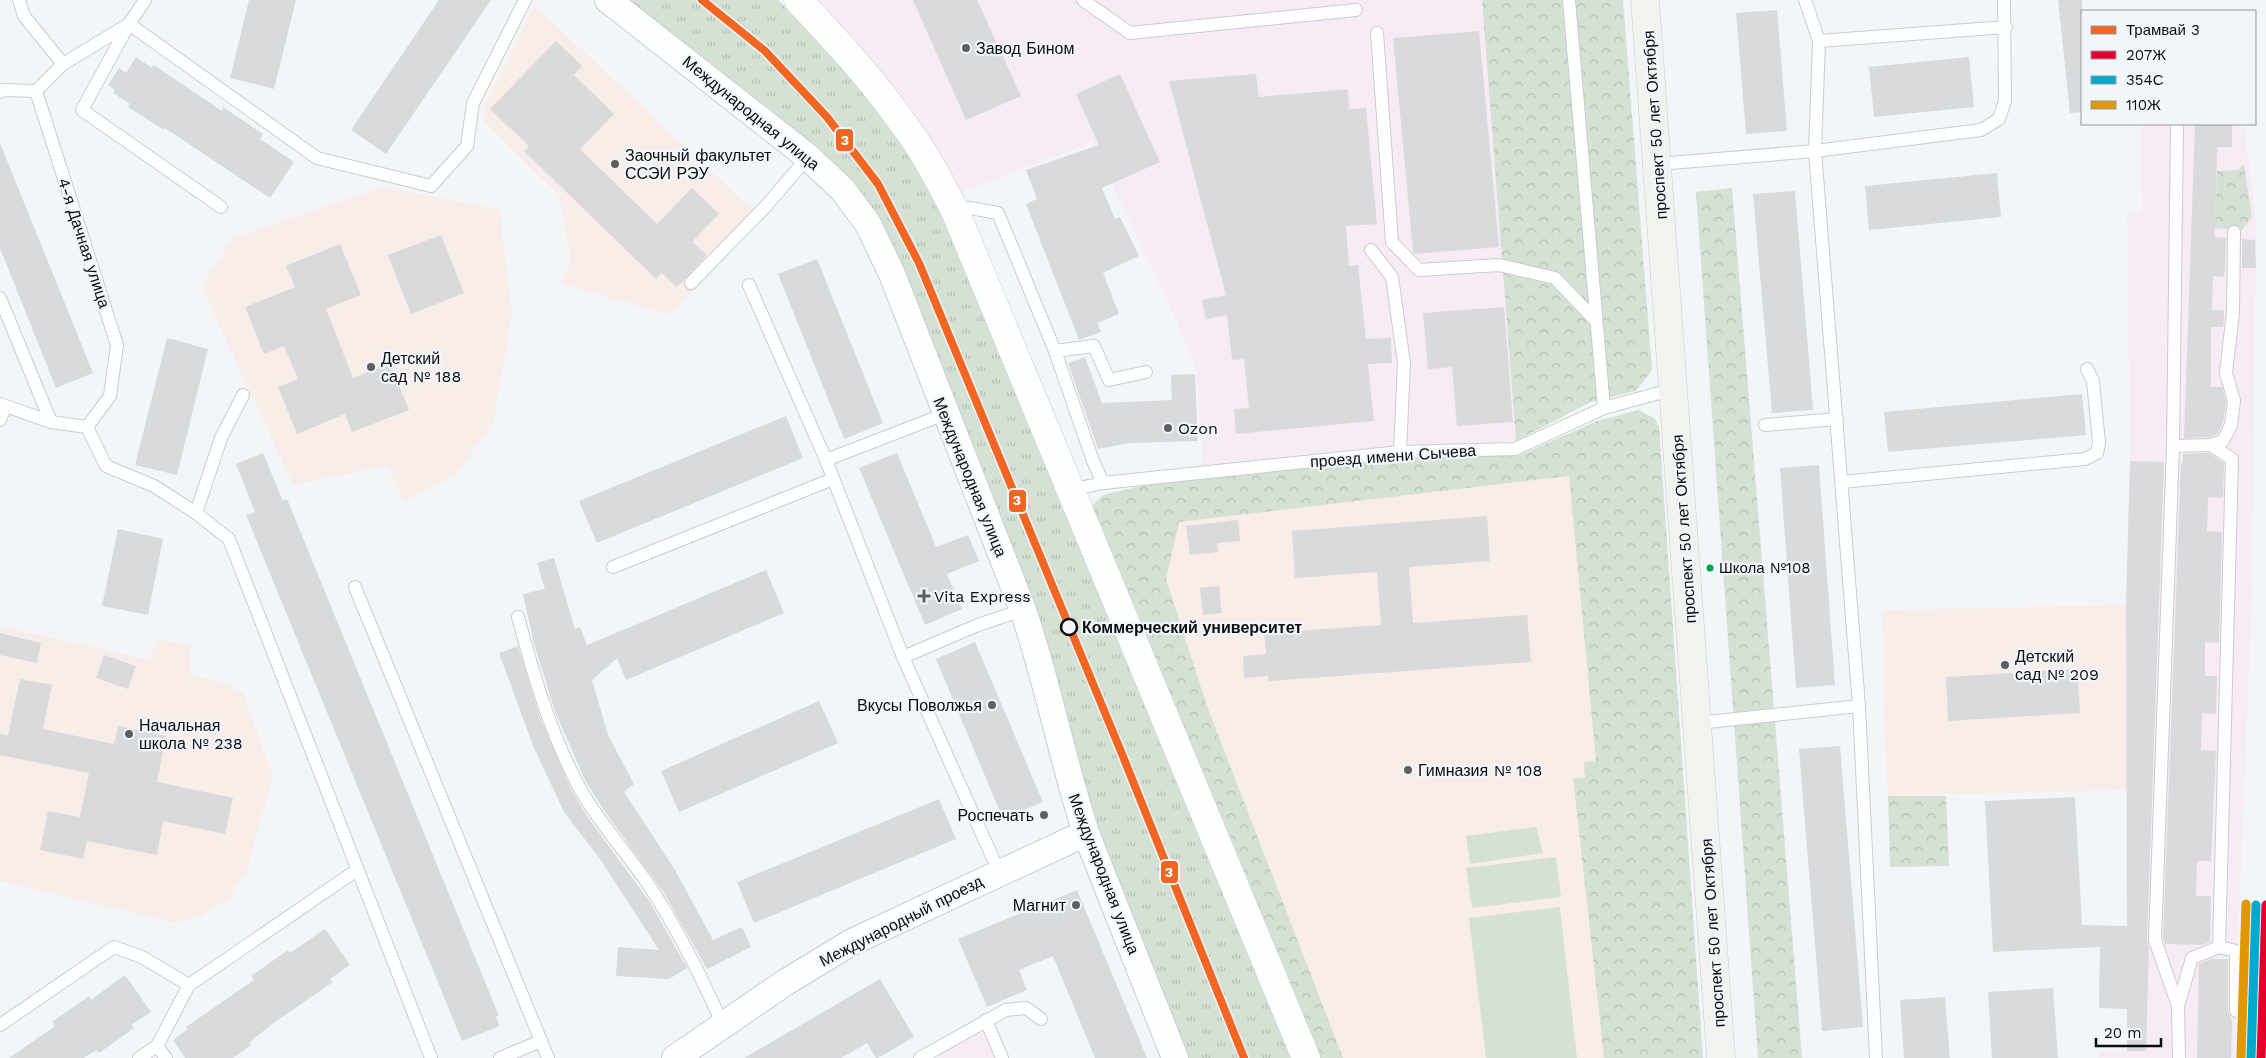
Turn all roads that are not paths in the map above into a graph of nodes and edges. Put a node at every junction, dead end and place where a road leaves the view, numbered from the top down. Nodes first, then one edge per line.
1 (18, 0) edge
2 (145, 0) edge
3 (525, 0) edge
4 (608, 0) edge
5 (798, 0) edge
6 (1083, 0) edge
7 (1569, 0) edge
8 (1645, 0) edge
9 (1804, 0) edge
10 (2004, 0) edge
11 (1356, 10) dead end
12 (129, 24) junction
13 (2006, 27) junction
14 (1377, 33) dead end
15 (1819, 41) junction
16 (63, 64) junction
17 (0, 92) edge
18 (36, 92) junction
19 (2177, 126) dead end
20 (1815, 151) junction
21 (808, 157) junction
22 (1658, 164) junction
23 (221, 207) dead end
24 (955, 211) junction
25 (2234, 232) dead end
26 (1371, 250) dead end
27 (691, 283) dead end
28 (749, 285) dead end
29 (0, 298) edge
30 (1596, 322) junction
31 (1055, 351) junction
32 (2087, 368) dead end
33 (1146, 372) dead end
34 (1674, 389) junction
35 (243, 395) dead end
36 (3, 406) edge
37 (1604, 408) junction
38 (945, 414) junction
39 (1837, 419) junction
40 (0, 420) edge
41 (51, 422) junction
42 (1765, 425) dead end
43 (87, 427) junction
44 (2211, 445) junction
45 (2173, 446) junction
46 (1400, 452) junction
47 (826, 460) junction
48 (833, 479) junction
49 (1842, 482) junction
50 (1103, 483) junction
51 (1071, 493) junction
52 (196, 513) junction
53 (613, 567) dead end
54 (354, 586) dead end
55 (1023, 610) junction
56 (518, 617) dead end
57 (903, 657) junction
58 (1859, 706) junction
59 (1698, 723) junction
60 (1086, 833) junction
61 (358, 870) junction
62 (999, 872) junction
63 (2219, 947) junction
64 (189, 985) junction
65 (2178, 1006) junction
66 (2236, 1011) dead end
67 (1041, 1019) dead end
68 (986, 1020) junction
69 (0, 1025) edge
70 (723, 1025) junction
71 (541, 1041) junction
72 (157, 1046) junction
73 (139, 1058) edge
74 (166, 1058) edge
75 (431, 1058) edge
76 (500, 1058) edge
77 (548, 1058) edge
78 (675, 1058) edge
79 (920, 1058) edge
80 (1002, 1058) edge
81 (1176, 1058) edge
82 (1306, 1058) edge
83 (1722, 1058) edge
84 (1876, 1058) edge
85 (2179, 1058) edge

1 - 16 lane
2 - 12 lane
3 - 12 lane
4 - 21 street, Международная улица
5 - 24 street
6 - 11 lane
7 - 30 lane
8 - 22 main road, проспект 50 лет Октября
9 - 15 lane
10 - 13 lane
12 - 16 lane
12 - 23 lane
13 - 15 lane
13 - 20 lane
14 - 30 lane
15 - 20 lane
16 - 18 lane
17 - 18 lane
18 - 43 lane, 4-я Дачная улица
19 - 45 lane
20 - 22 lane
20 - 39 lane
21 - 27 lane
21 - 38 street, Международная улица
22 - 34 main road, проспект 50 лет Октября
24 - 31 lane
24 - 51 street
25 - 44 lane
26 - 46 lane
28 - 47 lane
29 - 41 lane
30 - 37 lane
31 - 33 lane
31 - 50 lane
32 - 49 lane
34 - 37 lane, проезд имени Сычева
34 - 59 main road, проспект 50 лет Октября
35 - 52 lane
36 - 40 lane
36 - 41 lane
37 - 46 lane, проезд имени Сычева
38 - 47 lane
38 - 55 street, Международная улица
39 - 42 lane
39 - 49 lane
41 - 43 lane
43 - 52 lane
44 - 45 lane
44 - 63 lane
45 - 65 lane
46 - 50 lane, проезд имени Сычева
47 - 48 lane
48 - 53 lane
48 - 57 lane
49 - 58 lane
50 - 51 lane, проезд имени Сычева
51 - 82 street
52 - 61 lane
54 - 71 lane
55 - 57 lane
55 - 60 street, Международная улица
56 - 70 lane
57 - 62 lane
58 - 59 lane
58 - 84 lane
59 - 83 main road, проспект 50 лет Октября
60 - 62 street, Международный проезд
60 - 81 street, Международная улица
61 - 64 lane
61 - 75 lane
62 - 70 street, Международный проезд
63 - 65 lane
63 - 66 lane
64 - 69 lane
64 - 72 lane
65 - 85 lane
67 - 68 lane
68 - 79 lane
68 - 80 lane
70 - 78 street, Международный проезд
71 - 76 lane
71 - 77 lane
72 - 73 lane
72 - 74 lane

